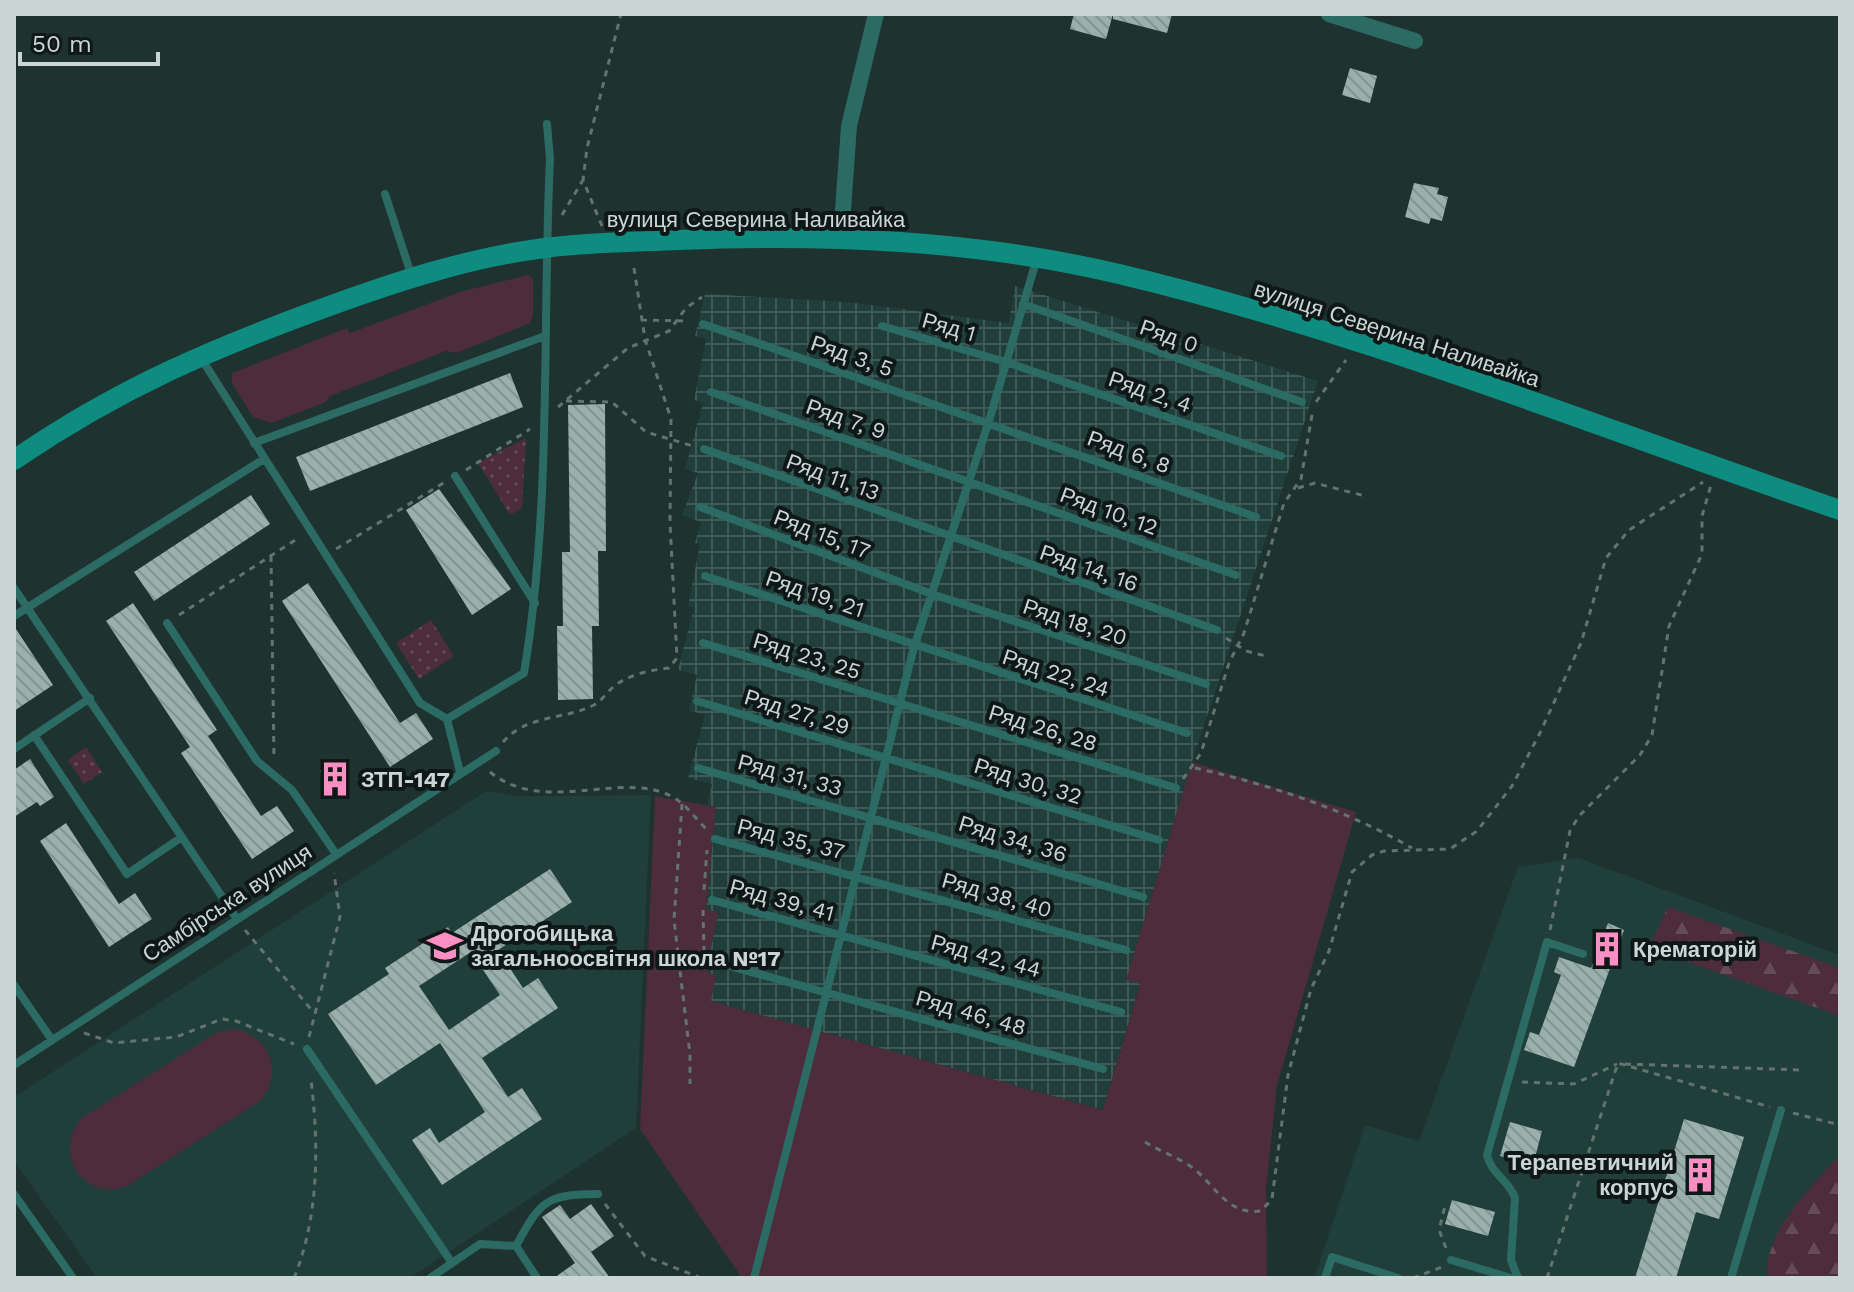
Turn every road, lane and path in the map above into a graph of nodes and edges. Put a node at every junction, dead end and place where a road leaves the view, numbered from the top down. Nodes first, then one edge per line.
1 (621, 14) edge
2 (876, 14) edge
3 (1329, 14) edge
4 (1415, 41) dead end
5 (547, 124) dead end
6 (583, 180) junction
7 (385, 194) dead end
8 (547, 226) junction
9 (841, 238) junction
10 (621, 243) junction
11 (545, 248) junction
12 (1037, 258) junction
13 (412, 277) junction
14 (702, 297) dead end
15 (1023, 304) junction
16 (641, 320) junction
17 (679, 320) junction
18 (703, 324) joint
19 (882, 326) dead end
20 (545, 336) junction
21 (645, 339) junction
22 (1353, 342) junction
23 (199, 356) junction
24 (1006, 362) junction
25 (711, 392) dead end
26 (564, 401) junction
27 (1302, 402) dead end
28 (544, 421) junction
29 (989, 421) junction
30 (672, 441) junction
31 (254, 443) junction
32 (704, 449) joint
33 (1281, 456) dead end
34 (264, 459) junction
35 (14, 460) edge
36 (1717, 469) junction
37 (455, 476) junction
38 (969, 480) junction
39 (1298, 488) junction
40 (1365, 496) dead end
41 (700, 507) dead end
42 (1840, 510) edge
43 (1256, 517) dead end
44 (310, 531) junction
45 (950, 539) junction
46 (326, 555) junction
47 (271, 556) junction
48 (1236, 575) dead end
49 (705, 576) dead end
50 (14, 588) edge
51 (932, 594) junction
52 (536, 604) junction
53 (27, 607) junction
54 (14, 616) edge
55 (167, 623) joint
56 (1217, 630) joint
57 (703, 643) dead end
58 (914, 647) junction
59 (1237, 647) junction
60 (1266, 656) dead end
61 (1206, 684) dead end
62 (90, 698) junction
63 (697, 701) dead end
64 (900, 703) junction
65 (447, 719) junction
66 (1187, 733) dead end
67 (34, 735) junction
68 (14, 749) edge
69 (496, 751) joint
70 (887, 758) junction
71 (478, 761) junction
72 (698, 768) dead end
73 (1193, 768) junction
74 (460, 772) junction
75 (274, 775) junction
76 (1176, 788) joint
77 (682, 804) junction
78 (872, 816) junction
79 (182, 837) junction
80 (715, 839) joint
81 (1159, 840) dead end
82 (1416, 850) junction
83 (336, 854) junction
84 (858, 875) junction
85 (1143, 897) dead end
86 (712, 900) dead end
87 (237, 919) junction
88 (843, 935) junction
89 (1547, 942) junction
90 (1126, 950) dead end
91 (1583, 954) dead end
92 (715, 962) dead end
93 (14, 985) edge
94 (829, 992) junction
95 (1121, 1012) dead end
96 (314, 1013) dead end
97 (69, 1028) junction
98 (52, 1040) junction
99 (307, 1049) joint
100 (1618, 1063) junction
101 (14, 1065) edge
102 (1103, 1069) dead end
103 (1802, 1070) dead end
104 (1506, 1079) junction
105 (690, 1084) dead end
106 (1781, 1110) junction
107 (1840, 1125) edge
108 (1145, 1142) dead end
109 (14, 1194) edge
110 (598, 1194) joint
111 (1446, 1202) dead end
112 (516, 1246) junction
113 (1451, 1260) junction
114 (452, 1263) junction
115 (73, 1278) edge
116 (430, 1278) edge
117 (537, 1278) edge
118 (701, 1278) edge
119 (754, 1278) edge
120 (1325, 1278) edge
121 (1398, 1278) edge
122 (1413, 1278) edge
123 (1511, 1278) edge
124 (1518, 1278) edge
125 (1547, 1278) edge
126 (1731, 1278) edge

1 - 6 path
2 - 9 street
3 - 4 street
5 - 8 lane
6 - 8 path
6 - 10 path
7 - 13 lane
8 - 11 lane
9 - 10 street, вулиця Северина Наливайка
9 - 12 street, вулиця Северина Наливайка
10 - 11 street, вулиця Северина Наливайка
10 - 16 path
11 - 13 street, вулиця Северина Наливайка
11 - 20 lane
12 - 15 lane
12 - 22 street, вулиця Северина Наливайка
13 - 23 street, вулиця Северина Наливайка
14 - 17 path
15 - 24 lane
15 - 27 lane, Ряд 0
16 - 17 path
16 - 21 path
17 - 18 path
17 - 21 path
18 - 29 lane, Ряд 3, 5
19 - 24 lane, Ряд 1
20 - 28 lane
20 - 31 lane
21 - 26 path
21 - 30 path
22 - 36 street, вулиця Северина Наливайка
22 - 39 path
23 - 31 lane
23 - 35 street, вулиця Северина Наливайка
24 - 29 lane
24 - 33 lane, Ряд 2, 4
25 - 38 lane, Ряд 7, 9
26 - 28 path
26 - 30 path
28 - 37 path
28 - 52 lane
29 - 38 lane
29 - 43 lane, Ряд 6, 8
30 - 32 path
30 - 69 path
31 - 34 lane
32 - 45 lane, Ряд 11, 13
34 - 44 lane
34 - 53 lane
36 - 42 street, вулиця Северина Наливайка
36 - 82 path
36 - 89 path
37 - 46 path
37 - 52 lane
38 - 45 lane
38 - 48 lane, Ряд 10, 12
39 - 40 path
39 - 59 path
41 - 51 lane, Ряд 15, 17
44 - 46 lane
44 - 47 path
45 - 51 lane
45 - 56 lane, Ряд 14, 16
46 - 65 lane
47 - 55 path
47 - 75 path
49 - 58 lane, Ряд 19, 21
50 - 53 lane
51 - 58 lane
51 - 61 lane, Ряд 18, 20
52 - 65 lane
53 - 54 lane
53 - 62 lane
55 - 75 lane
56 - 59 path
57 - 64 lane, Ряд 23, 25
58 - 64 lane
58 - 66 lane, Ряд 22, 24
59 - 60 path
59 - 73 path
62 - 67 lane
62 - 79 lane
63 - 70 lane, Ряд 27, 29
64 - 70 lane
64 - 76 lane, Ряд 26, 28
65 - 74 lane
67 - 68 lane
67 - 79 lane
69 - 71 lane, Самбірська вулиця
70 - 78 lane
70 - 81 lane, Ряд 30, 32
71 - 74 lane, Самбірська вулиця
71 - 77 path
72 - 78 lane, Ряд 31, 33
73 - 76 path
73 - 82 path
74 - 83 lane, Самбірська вулиця
75 - 83 lane
77 - 80 path
77 - 105 path
78 - 84 lane
78 - 85 lane, Ряд 34, 36
79 - 87 lane
80 - 84 lane, Ряд 35, 37
82 - 108 path
83 - 87 lane, Самбірська вулиця
84 - 88 lane
84 - 90 lane, Ряд 38, 40
86 - 88 lane, Ряд 39, 41
87 - 96 path
87 - 97 lane, Самбірська вулиця
88 - 94 lane
88 - 95 lane, Ряд 42, 44
89 - 91 lane
89 - 104 lane
92 - 94 lane, Ряд 46, 48
93 - 98 lane
94 - 102 lane, Ряд 46, 48
94 - 119 lane
97 - 98 lane, Самбірська вулиця
97 - 99 path
98 - 101 lane, Самбірська вулиця
99 - 114 lane
100 - 103 path
100 - 104 path
100 - 106 path
100 - 125 path
104 - 124 lane
106 - 107 path
106 - 126 lane
109 - 115 lane
110 - 112 lane
110 - 118 path
111 - 113 path
112 - 114 lane
112 - 117 lane
113 - 122 path
113 - 123 lane
114 - 116 lane
120 - 121 lane

